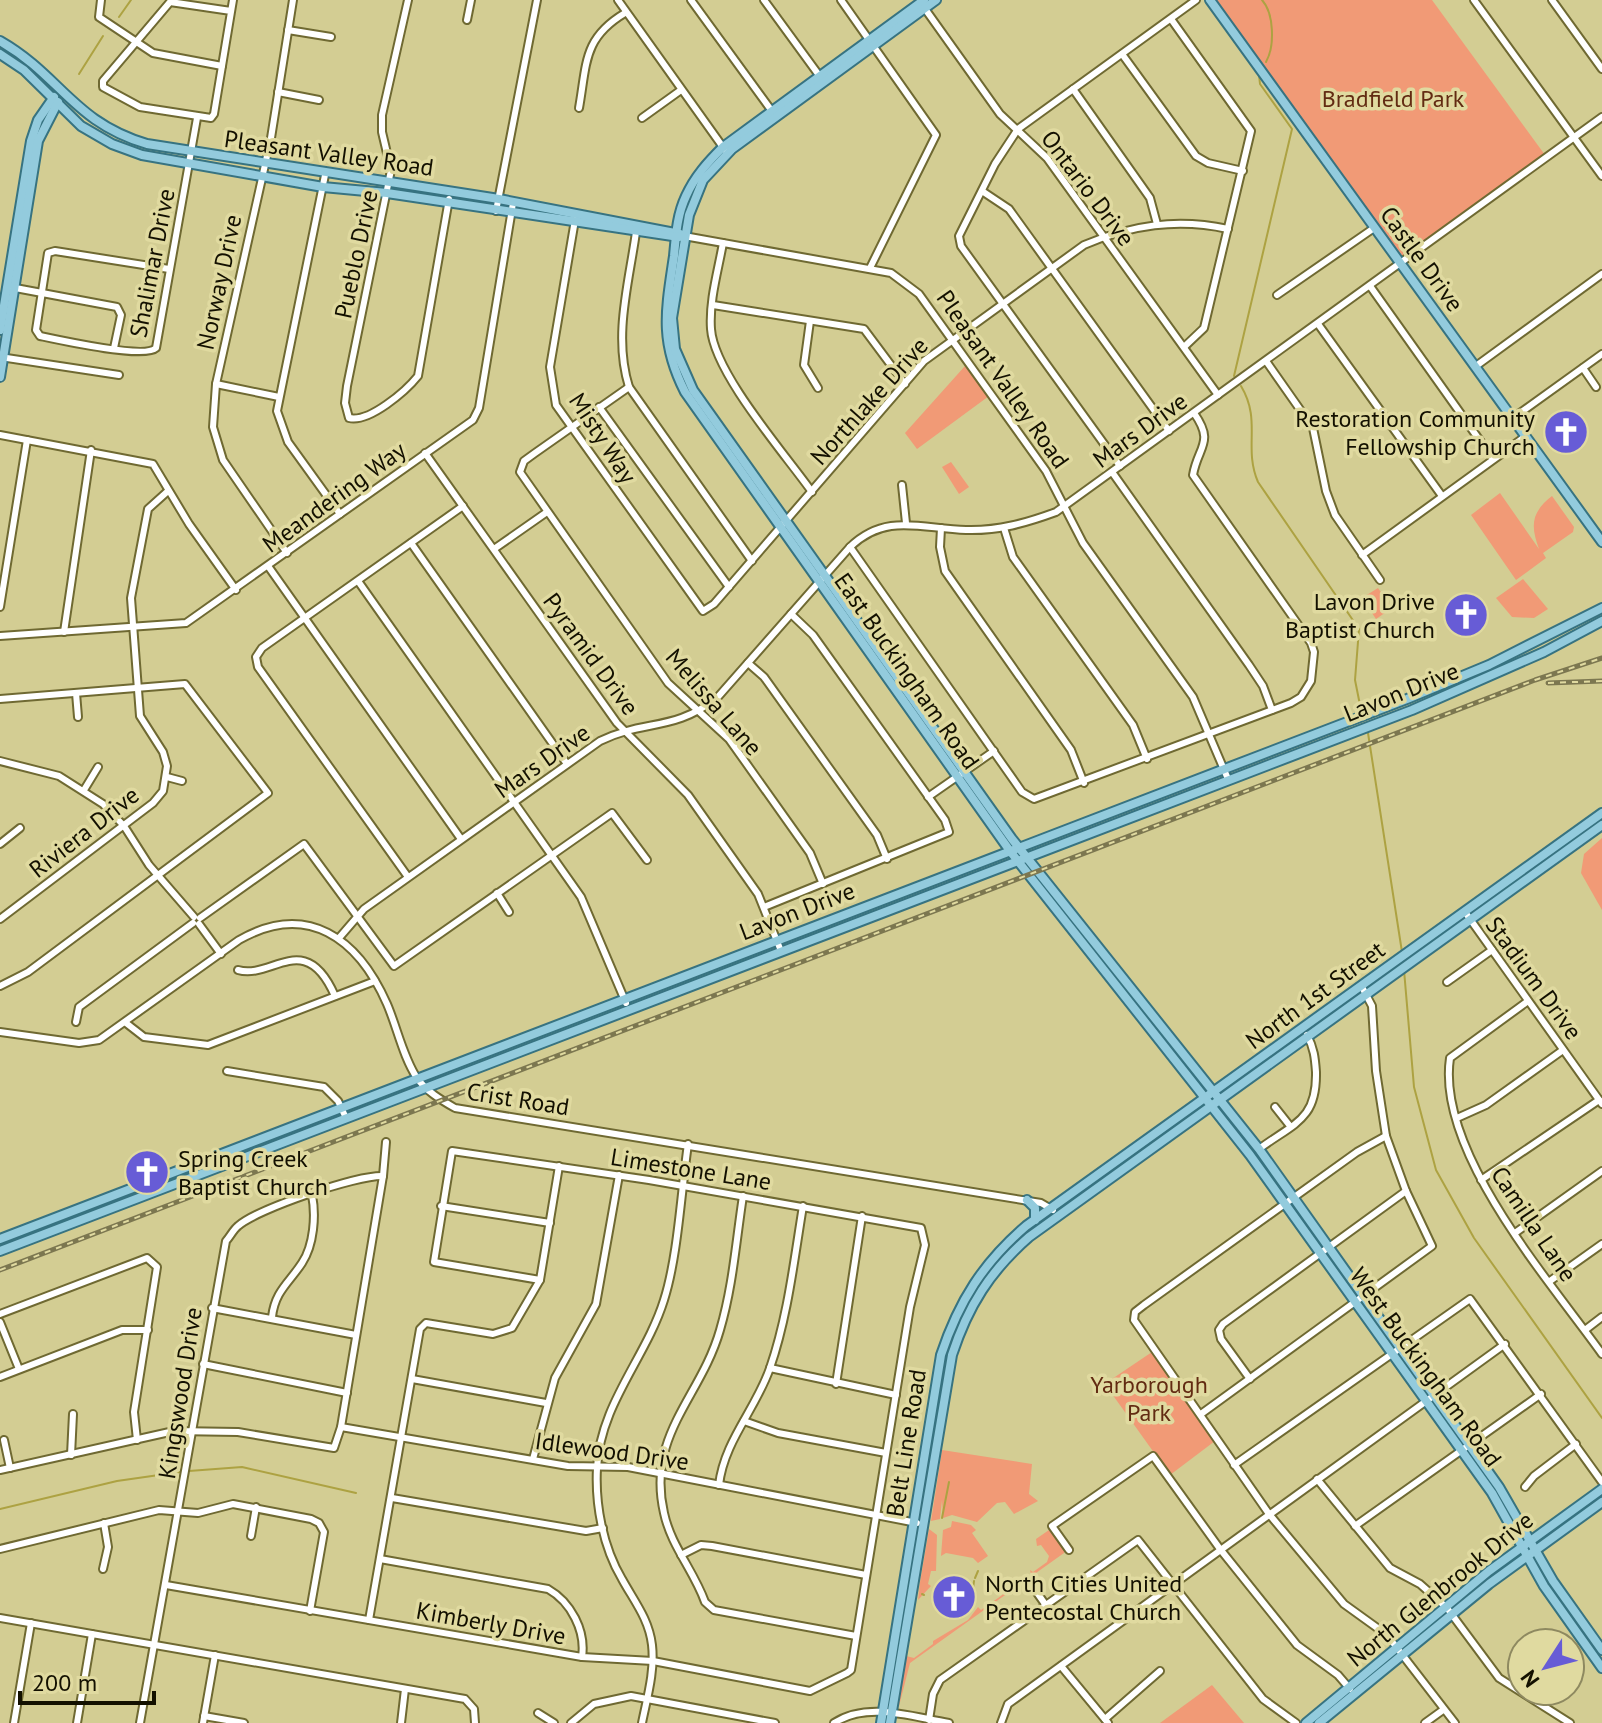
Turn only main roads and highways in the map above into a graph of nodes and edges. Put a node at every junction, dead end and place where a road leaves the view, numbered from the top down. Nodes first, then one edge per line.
1 (936, 0) edge
2 (1210, 0) edge
3 (922, 3) edge
4 (0, 41) edge
5 (0, 54) edge
6 (62, 93) junction
7 (54, 102) junction
8 (575, 218) junction
9 (679, 235) junction
10 (11, 287) junction
11 (0, 330) edge
12 (2, 357) edge
13 (0, 377) edge
14 (1602, 542) edge
15 (1602, 608) edge
16 (1602, 621) edge
17 (1521, 650) junction
18 (1492, 676) junction
19 (1444, 684) junction
20 (1450, 694) junction
21 (1602, 813) edge
22 (1602, 825) edge
23 (1583, 833) junction
24 (1014, 849) junction
25 (1022, 859) junction
26 (1468, 916) junction
27 (1409, 957) junction
28 (697, 971) junction
29 (701, 982) junction
30 (1364, 990) junction
31 (1282, 1049) junction
32 (1214, 1098) junction
33 (1251, 1157) junction
34 (190, 1166) junction
35 (1276, 1172) junction
36 (195, 1176) junction
37 (1027, 1200) road end
38 (81, 1208) junction
39 (1055, 1212) junction
40 (85, 1219) junction
41 (1035, 1220) junction
42 (0, 1239) edge
43 (0, 1251) edge
44 (1324, 1251) junction
45 (1465, 1448) junction
46 (1602, 1489) edge
47 (1602, 1502) edge
48 (919, 1524) junction
49 (1530, 1541) junction
50 (1521, 1547) junction
51 (1535, 1550) junction
52 (1526, 1556) junction
53 (1449, 1610) junction
54 (1574, 1627) edge
55 (1587, 1629) joint
56 (1586, 1645) edge
57 (1602, 1650) edge
58 (1602, 1668) edge
59 (1352, 1691) junction
60 (888, 1716) edge
61 (881, 1723) edge
62 (1306, 1723) edge
63 (1319, 1723) edge

1 - 3 main road, East Buckingham Road
2 - 14 main road, Castle Drive
3 - 9 main road, East Buckingham Road
4 - 6 main road, Pleasant Valley Road
5 - 7 main road, Pleasant Valley Road
6 - 7 main road
6 - 8 main road, Pleasant Valley Road
7 - 8 main road, Pleasant Valley Road
7 - 10 main road
8 - 9 main road, Pleasant Valley Road
8 - 9 main road, Pleasant Valley Road
9 - 24 main road, East Buckingham Road
10 - 11 main road
10 - 12 main road
12 - 13 main road
15 - 17 main road, Lavon Drive
16 - 18 main road, Lavon Drive
17 - 18 main road
17 - 19 main road, Lavon Drive
18 - 20 main road, Lavon Drive
19 - 20 main road
19 - 24 main road, Lavon Drive
20 - 25 main road, Lavon Drive
21 - 23 main road, North 1st Street
22 - 23 main road, North 1st Street
23 - 26 main road, North 1st Street
24 - 25 main road, East Buckingham Road
24 - 28 main road, Lavon Drive
25 - 29 main road, Lavon Drive
25 - 32 main road, East Buckingham Road
26 - 27 main road, North 1st Street
26 - 27 main road, North 1st Street
27 - 30 main road, North 1st Street
28 - 29 main road
28 - 34 main road, Lavon Drive
29 - 36 main road, Lavon Drive
30 - 31 main road, North 1st Street
30 - 31 main road, North 1st Street
31 - 32 main road, North 1st Street
32 - 33 main road, West Buckingham Road
32 - 35 main road, West Buckingham Road
32 - 39 main road, North 1st Street
33 - 35 main road
33 - 44 main road, West Buckingham Road
34 - 36 main road
34 - 38 main road, Lavon Drive
35 - 44 main road, West Buckingham Road
36 - 40 main road, Lavon Drive
37 - 41 main road
38 - 40 main road
38 - 42 main road, Lavon Drive
39 - 41 main road, Belt Line Road
39 - 48 main road, Belt Line Road
40 - 43 main road, Lavon Drive
41 - 48 main road, Belt Line Road
44 - 45 main road, West Buckingham Road
45 - 49 main road, West Buckingham Road
45 - 50 main road, West Buckingham Road
46 - 49 main road, North Glenbrook Drive
47 - 51 main road, North Glenbrook Drive
48 - 60 main road, Belt Line Road
49 - 50 main road, North Glenbrook Drive
49 - 51 main road, West Buckingham Road
50 - 52 main road, West Buckingham Road
50 - 53 main road, North Glenbrook Drive
51 - 52 main road, North Glenbrook Drive
51 - 55 main road, West Buckingham Road
52 - 53 main road, North Glenbrook Drive
52 - 54 main road, West Buckingham Road
53 - 59 main road, North Glenbrook Drive
55 - 57 main road, West Buckingham Road
56 - 58 main road, West Buckingham Road
59 - 62 main road, North Glenbrook Drive
59 - 63 main road, North Glenbrook Drive
60 - 61 main road, Belt Line Road

